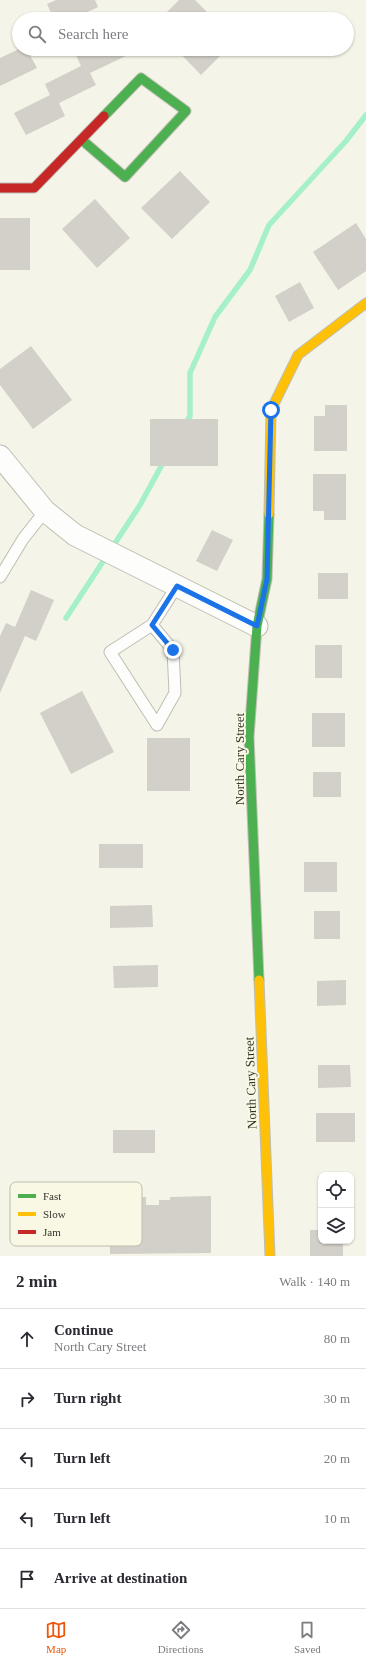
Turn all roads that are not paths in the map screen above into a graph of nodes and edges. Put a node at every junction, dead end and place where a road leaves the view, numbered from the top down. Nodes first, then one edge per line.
1 (82, 140) junction
2 (0, 188) edge
3 (366, 303) edge
4 (0, 456) edge
5 (45, 511) junction
6 (0, 577) edge
7 (177, 586) junction
8 (152, 625) junction
9 (257, 626) junction
10 (270, 1256) edge

1 - 1 street
1 - 2 street
3 - 9 street, North Cary Street
4 - 5 street
5 - 6 lane
5 - 7 street
7 - 8 lane
7 - 9 street
8 - 8 lane
9 - 10 street, North Cary Street

